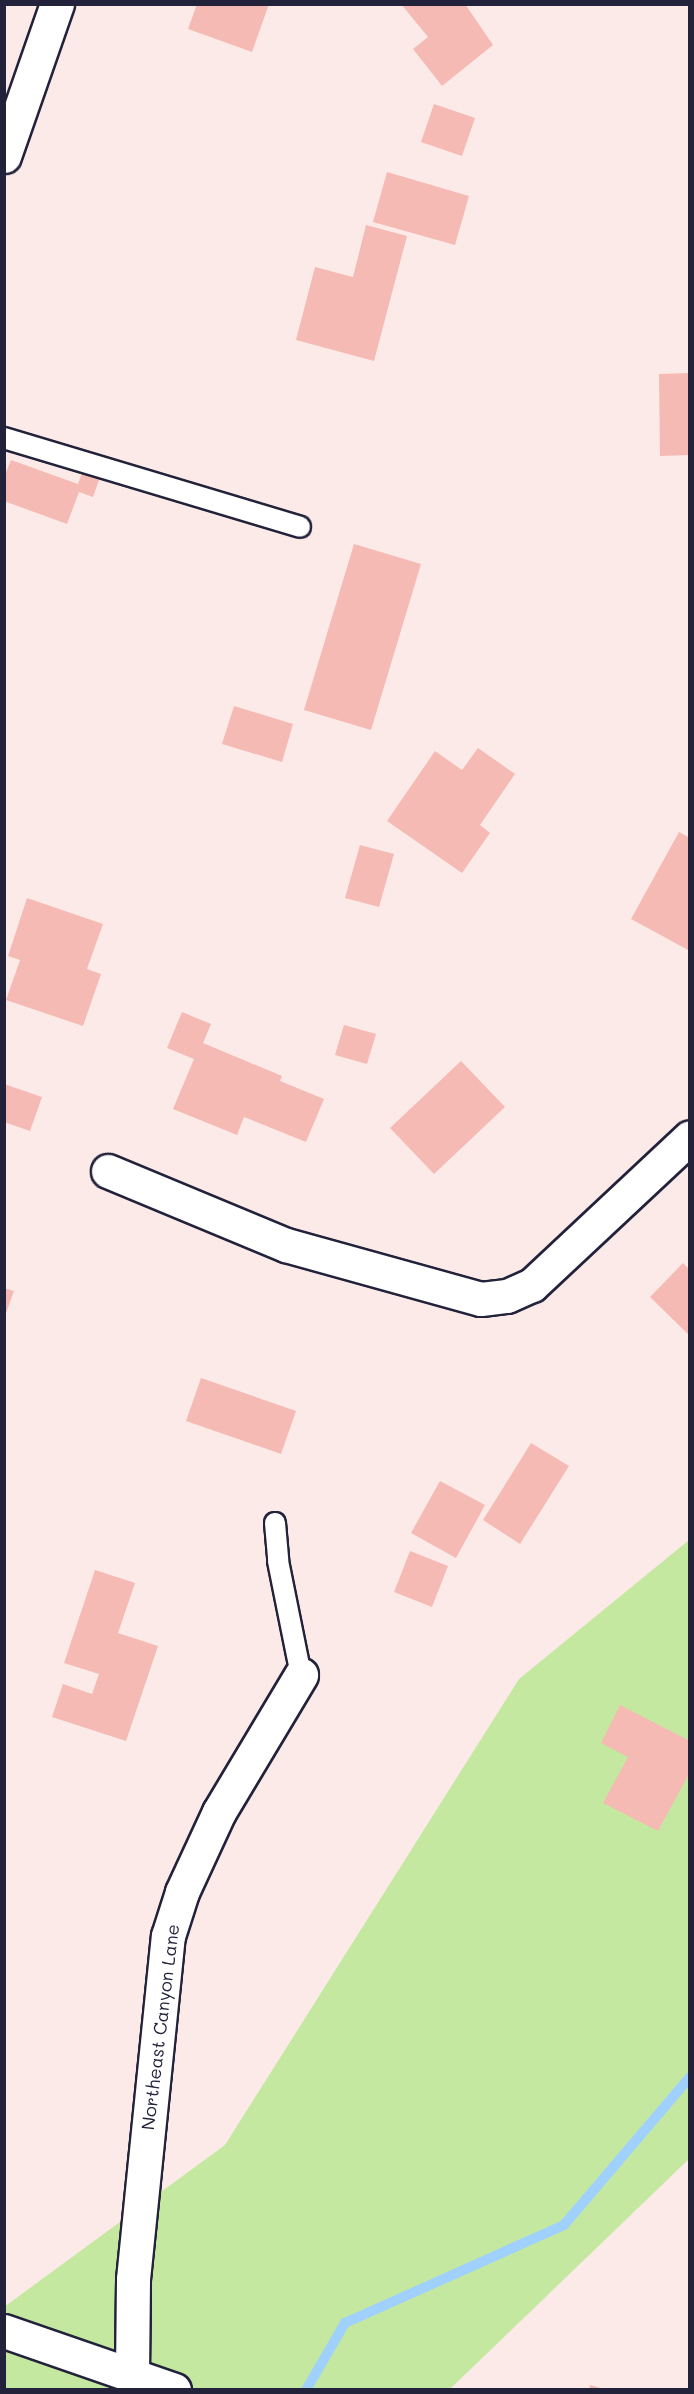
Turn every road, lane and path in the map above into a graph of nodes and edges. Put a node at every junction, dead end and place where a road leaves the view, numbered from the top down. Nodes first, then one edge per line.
1 (57, 4) edge
2 (4, 156) edge
3 (4, 438) edge
4 (300, 527) dead end
5 (690, 1137) edge
6 (108, 1171) dead end
7 (275, 1523) dead end
8 (300, 1676) joint
9 (4, 2331) edge
10 (132, 2375) junction
11 (174, 2390) edge

1 - 2 street
3 - 4 lane
5 - 6 street
7 - 8 lane
8 - 10 street, Northeast Canyon Lane
9 - 10 street
10 - 11 street

